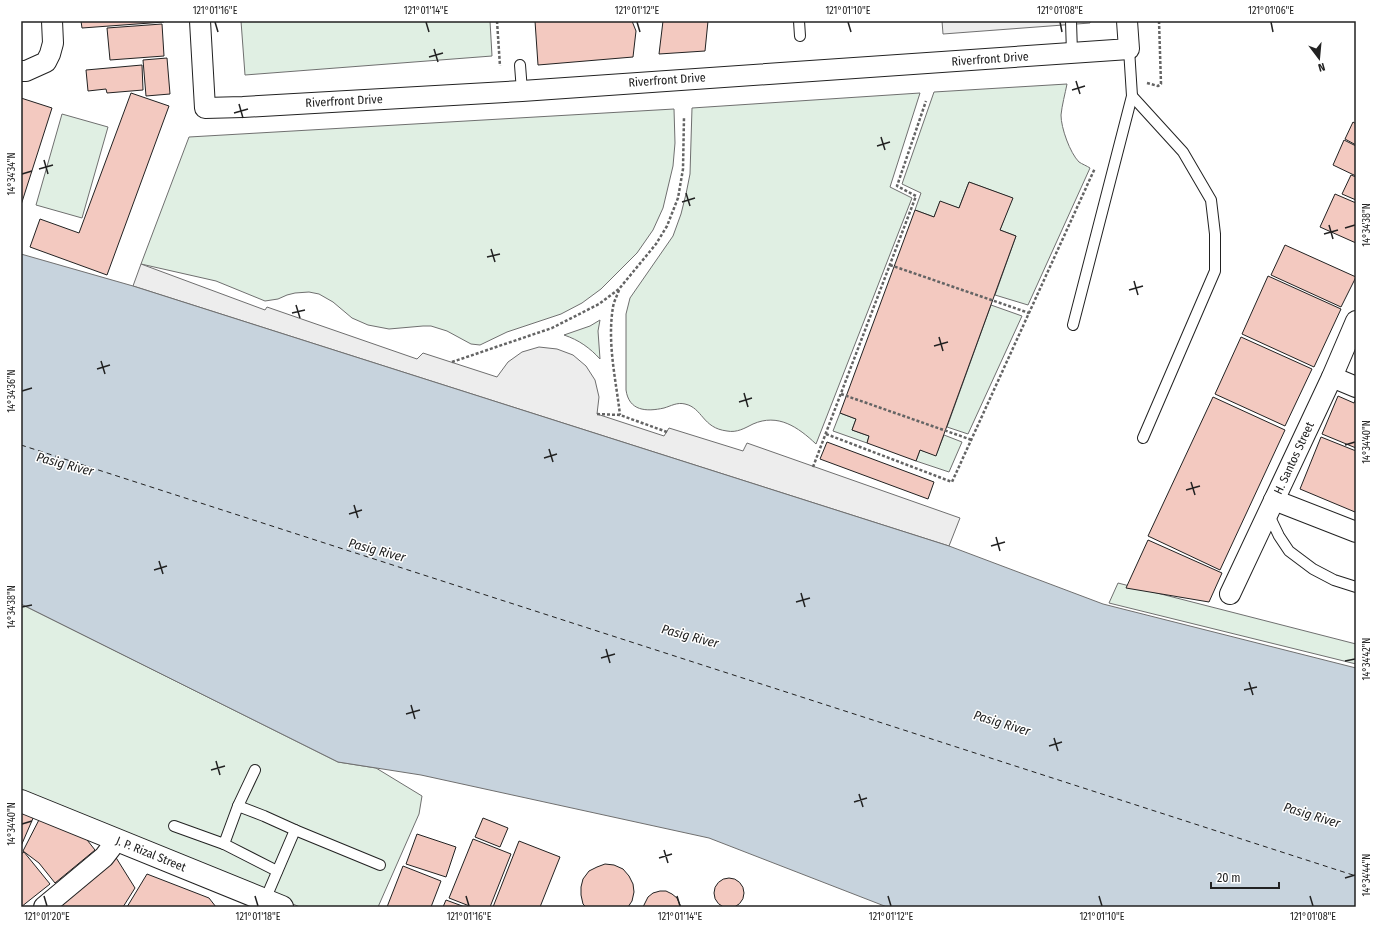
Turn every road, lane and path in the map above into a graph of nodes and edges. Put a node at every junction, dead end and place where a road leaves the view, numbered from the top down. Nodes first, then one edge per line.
1 (52, 21) edge
2 (200, 21) edge
3 (497, 21) edge
4 (799, 21) edge
5 (1071, 21) edge
6 (1127, 21) edge
7 (1159, 21) edge
8 (800, 36) dead end
9 (1129, 49) junction
10 (1072, 54) junction
11 (520, 65) dead end
12 (500, 66) dead end
13 (21, 71) edge
14 (1131, 79) junction
15 (522, 91) junction
16 (1132, 96) junction
17 (926, 101) dead end
18 (684, 118) dead end
19 (1096, 166) dead end
20 (890, 266) junction
21 (620, 289) junction
22 (1029, 313) junction
23 (1356, 321) edge
24 (1073, 325) dead end
25 (452, 362) dead end
26 (1332, 377) junction
27 (1356, 387) edge
28 (841, 394) junction
29 (597, 414) dead end
30 (620, 416) junction
31 (667, 432) dead end
32 (826, 434) junction
33 (1143, 438) dead end
34 (972, 440) junction
35 (813, 467) dead end
36 (1271, 507) junction
37 (1356, 532) edge
38 (1356, 587) edge
39 (1230, 594) dead end
40 (256, 770) dead end
41 (21, 801) edge
42 (238, 806) junction
43 (174, 826) dead end
44 (295, 830) junction
45 (117, 840) junction
46 (224, 844) junction
47 (380, 865) dead end
48 (277, 872) junction
49 (273, 904) edge
50 (44, 907) edge

1 - 13 street
2 - 15 street, Riverfront Drive
3 - 12 path
4 - 8 lane
5 - 10 lane
6 - 9 street
7 - 14 path
9 - 10 street, Riverfront Drive
9 - 14 lane
10 - 15 street, Riverfront Drive
11 - 15 lane
14 - 16 lane
16 - 24 lane
16 - 33 lane
17 - 20 path
18 - 21 path
19 - 22 path
20 - 22 path
20 - 28 path
21 - 25 path
21 - 30 path
22 - 34 path
23 - 26 street, H. Santos Street
26 - 27 street
26 - 36 street, H. Santos Street
28 - 32 path
28 - 34 path
29 - 30 path
30 - 31 path
32 - 34 path
32 - 35 path
36 - 37 street
36 - 38 lane
36 - 39 street, H. Santos Street
40 - 42 lane
41 - 45 street, J. P. Rizal Street
42 - 44 lane
42 - 46 lane
43 - 46 lane
44 - 47 lane
44 - 48 lane
45 - 49 street, J. P. Rizal Street
45 - 50 street
46 - 48 lane
48 - 49 lane

